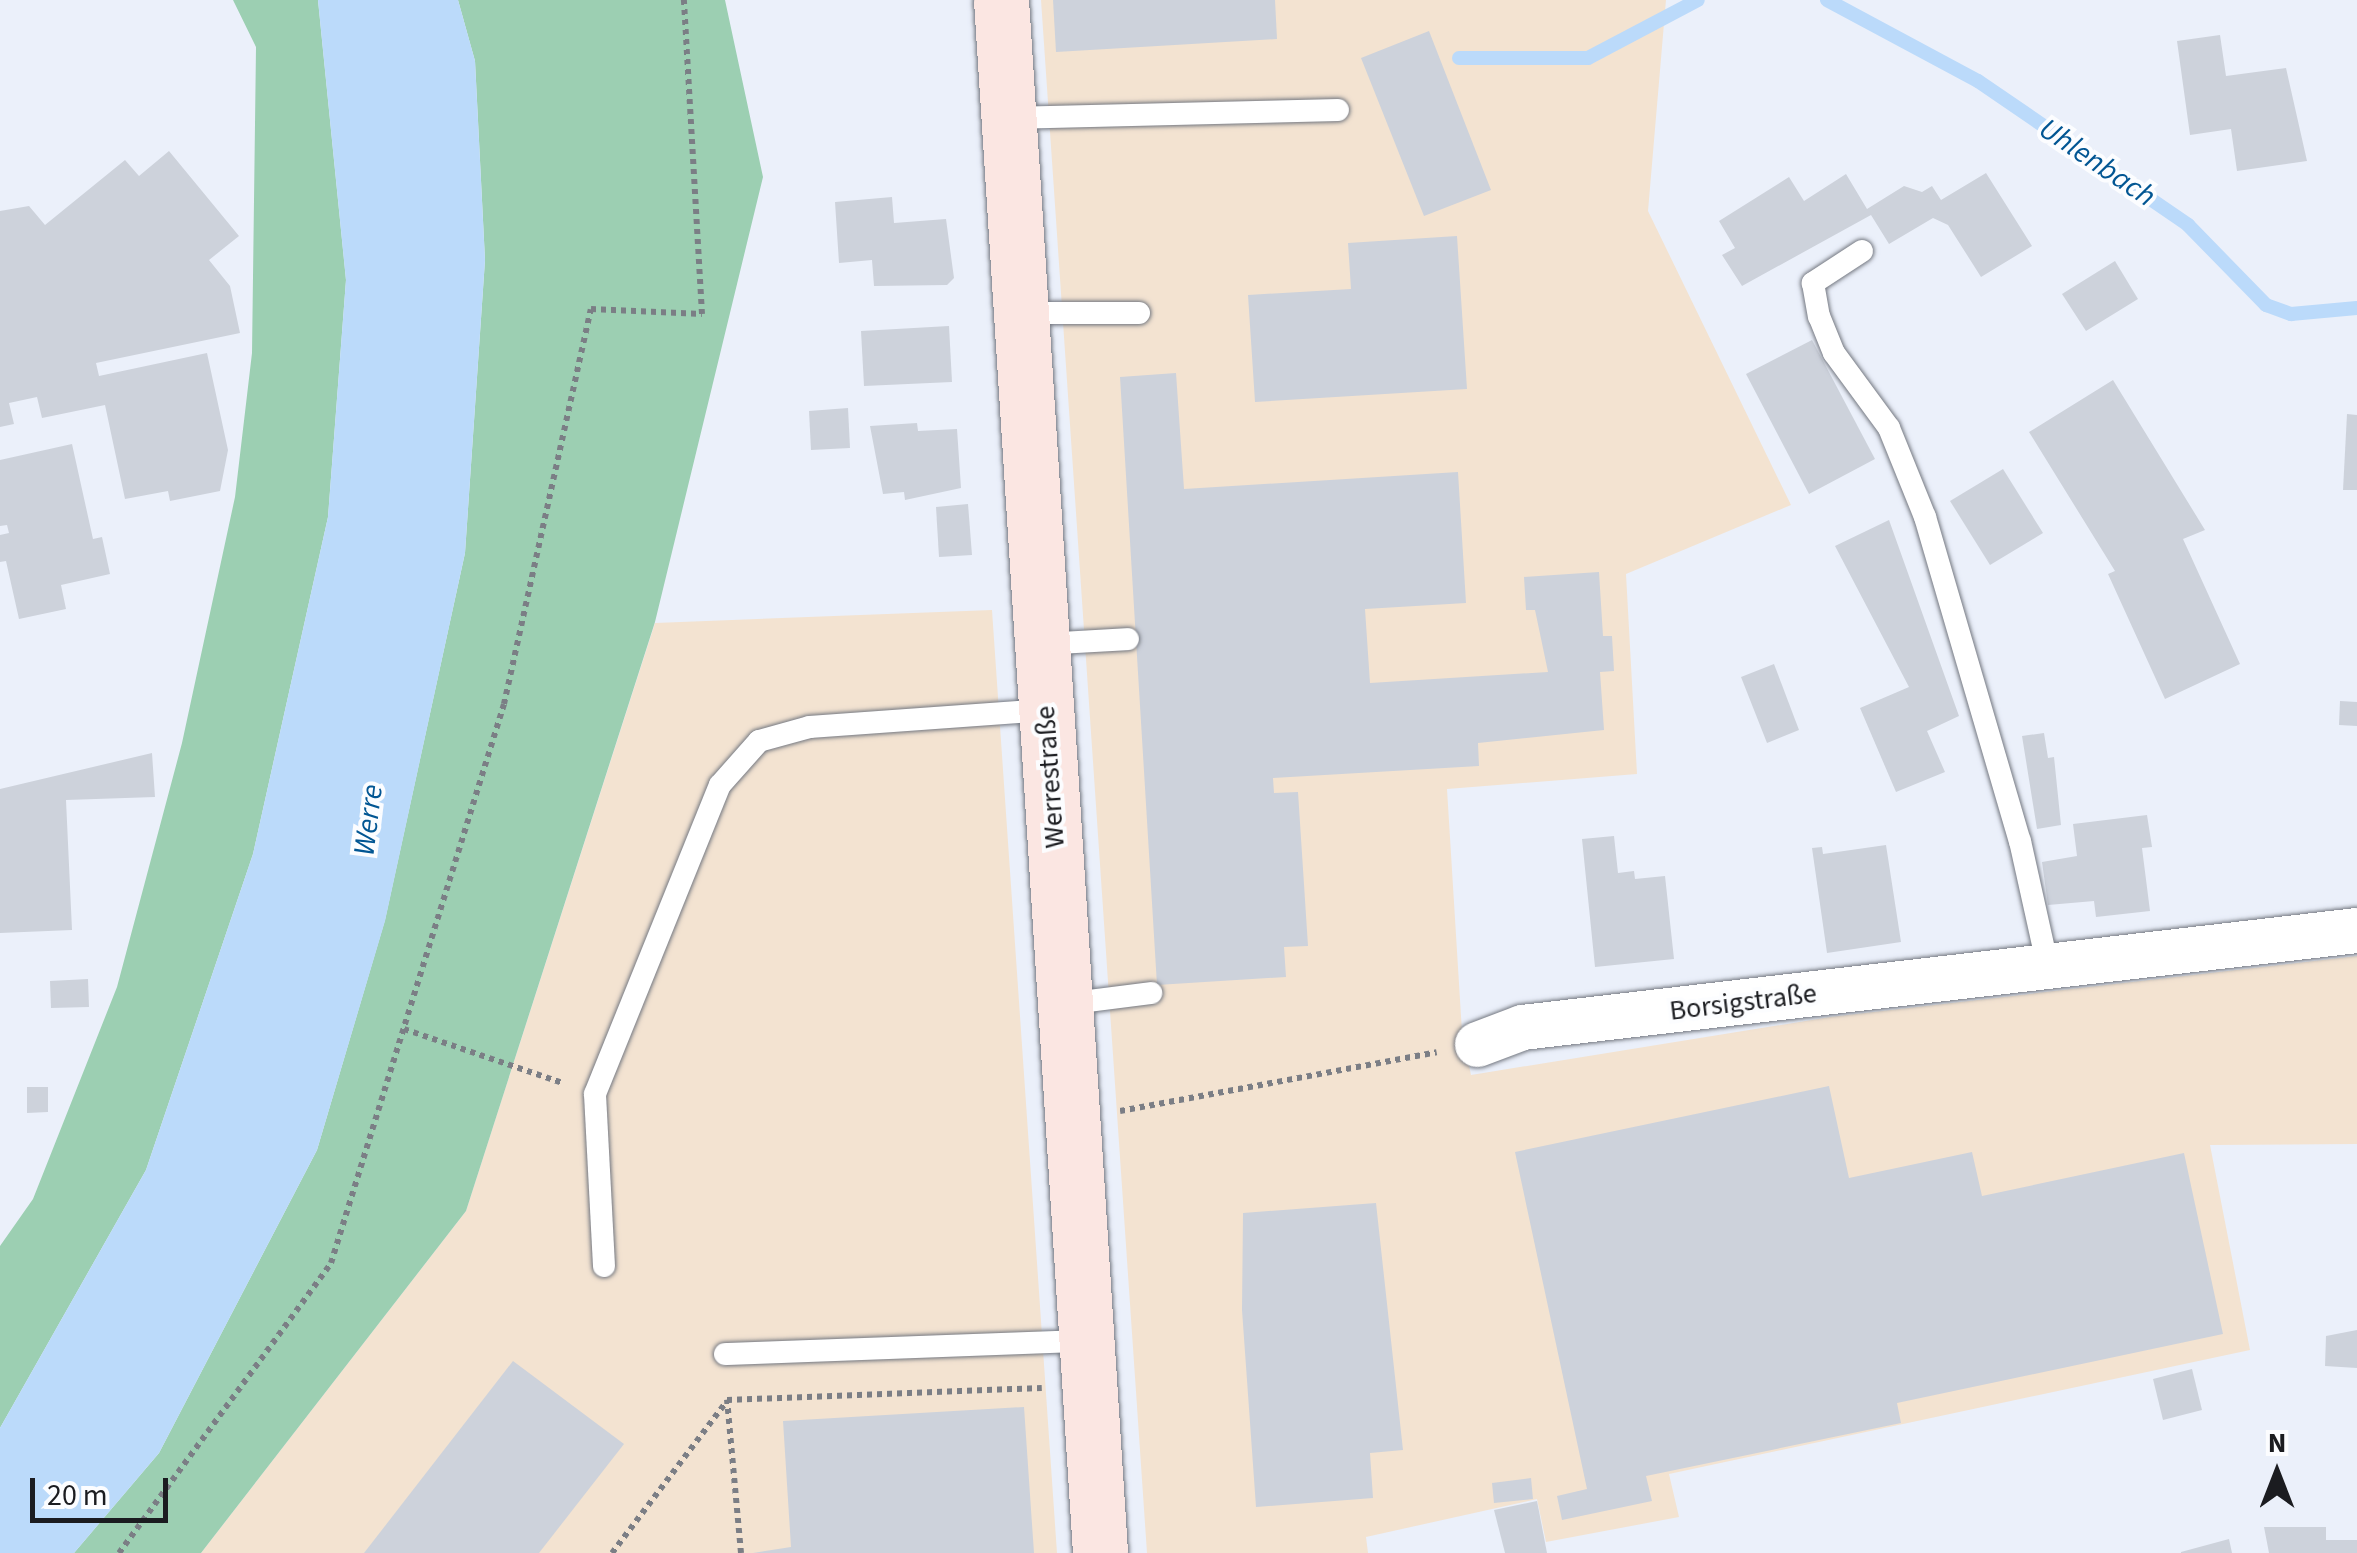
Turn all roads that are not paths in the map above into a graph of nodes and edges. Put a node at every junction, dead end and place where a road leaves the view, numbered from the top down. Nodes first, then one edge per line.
1 (1001, 0) edge
2 (1338, 110) dead end
3 (1009, 118) junction
4 (1862, 250) dead end
5 (1022, 313) junction
6 (1139, 313) dead end
7 (1128, 638) dead end
8 (1041, 644) junction
9 (1046, 710) junction
10 (2357, 930) edge
11 (2048, 967) junction
12 (1151, 993) dead end
13 (1065, 1004) junction
14 (1478, 1044) road end
15 (604, 1266) dead end
16 (724, 1354) dead end
17 (1089, 1363) junction
18 (1100, 1553) edge

1 - 3 main road, Werrestraße
2 - 3 lane
3 - 5 main road, Werrestraße
4 - 11 lane
5 - 6 lane
5 - 8 main road, Werrestraße
7 - 8 lane
8 - 9 main road, Werrestraße
9 - 13 main road, Werrestraße
9 - 15 lane
10 - 11 street, Borsigstraße
11 - 14 street, Borsigstraße
12 - 13 lane
13 - 17 main road, Werrestraße
16 - 17 lane
17 - 18 main road, Werrestraße

